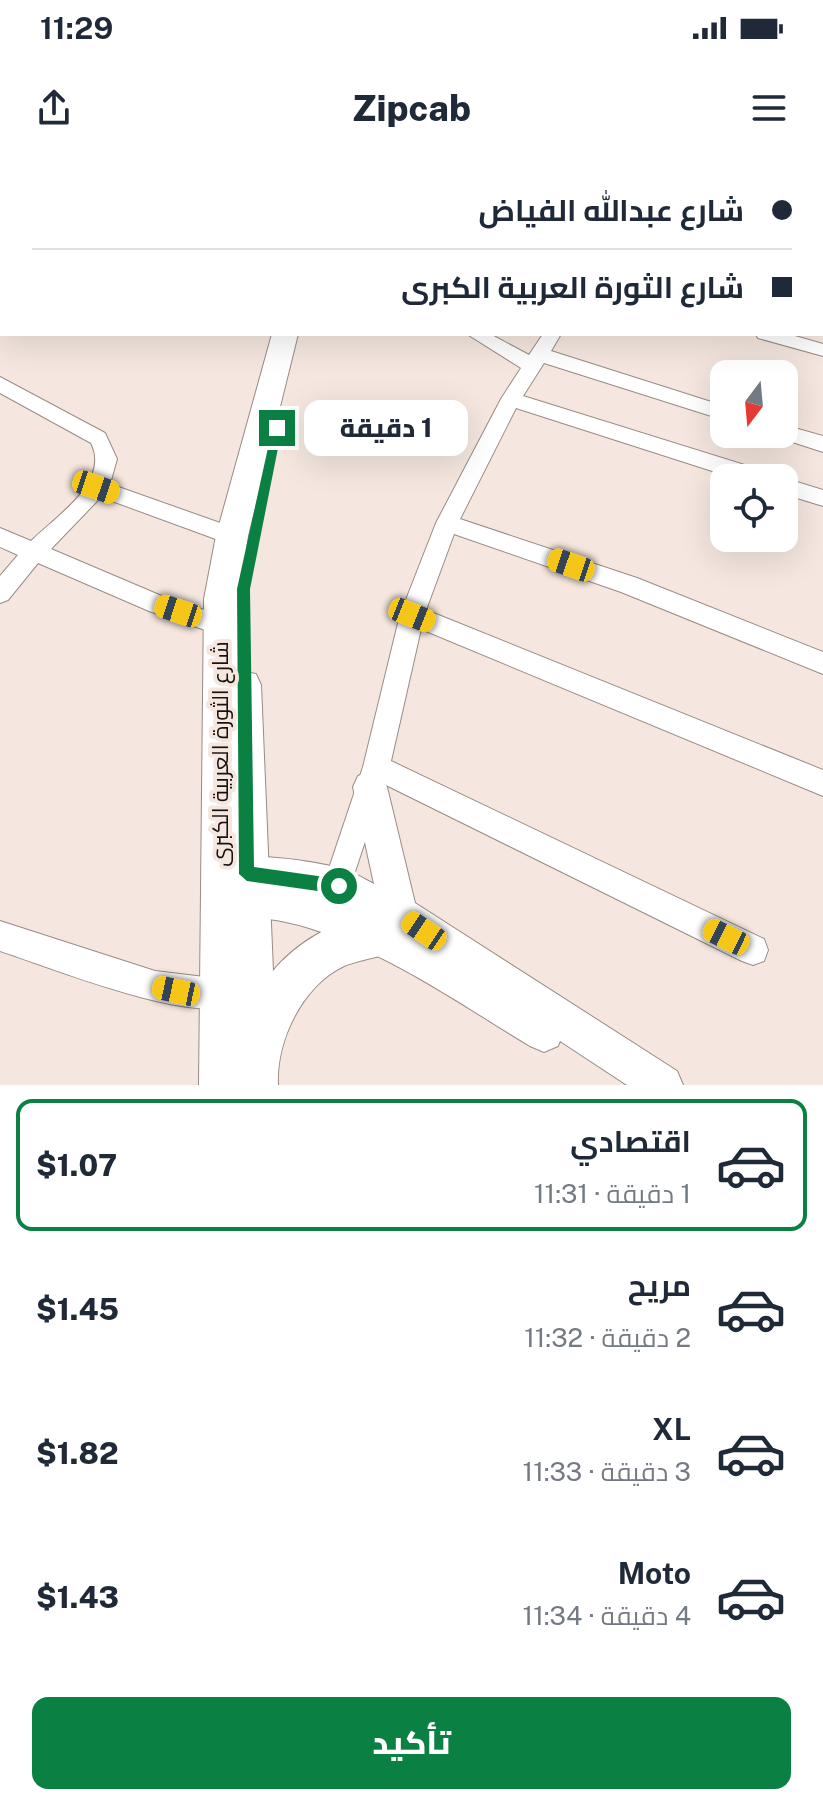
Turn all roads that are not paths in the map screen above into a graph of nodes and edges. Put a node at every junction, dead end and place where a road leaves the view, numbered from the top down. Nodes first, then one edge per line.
1 (284, 336) edge
2 (297, 336) edge
3 (481, 336) edge
4 (551, 336) edge
5 (772, 336) edge
6 (823, 350) edge
7 (535, 360) junction
8 (0, 384) edge
9 (511, 399) junction
10 (710, 409) edge
11 (798, 436) edge
12 (823, 444) edge
13 (715, 464) edge
14 (96, 487) junction
15 (798, 490) edge
16 (823, 498) edge
17 (447, 523) junction
18 (232, 536) junction
19 (0, 537) edge
20 (35, 552) junction
21 (0, 593) edge
22 (412, 615) junction
23 (220, 625) junction
24 (823, 663) edge
25 (373, 777) junction
26 (823, 783) edge
27 (235, 888) junction
28 (332, 900) junction
29 (388, 925) junction
30 (0, 936) edge
31 (753, 950) dead end
32 (221, 994) junction
33 (244, 1079) edge
34 (626, 1085) edge
35 (663, 1085) edge

1 - 18 main road, شارع الثورة العربية الكبرى
2 - 27 main road, شارع الثورة العربية الكبرى
3 - 7 street
4 - 7 street
5 - 6 street
7 - 9 street
7 - 10 street
8 - 14 street
9 - 13 street
9 - 17 street
11 - 12 street
14 - 18 street
14 - 20 street
15 - 16 street
17 - 22 street
17 - 24 street
18 - 23 main road, شارع الثورة العربية الكبرى
19 - 20 street
20 - 21 street
20 - 23 street
22 - 25 street
22 - 26 street
23 - 27 main road, شارع الثورة العربية الكبرى
25 - 28 street
25 - 29 street
25 - 31 street
27 - 28 street
27 - 32 main road, شارع الثورة العربية الكبرى
27 - 33 main road, شارع الثورة العربية الكبرى
28 - 29 street
29 - 33 main road
29 - 34 street
29 - 35 street
30 - 32 street
32 - 33 main road, شارع الثورة العربية الكبرى

